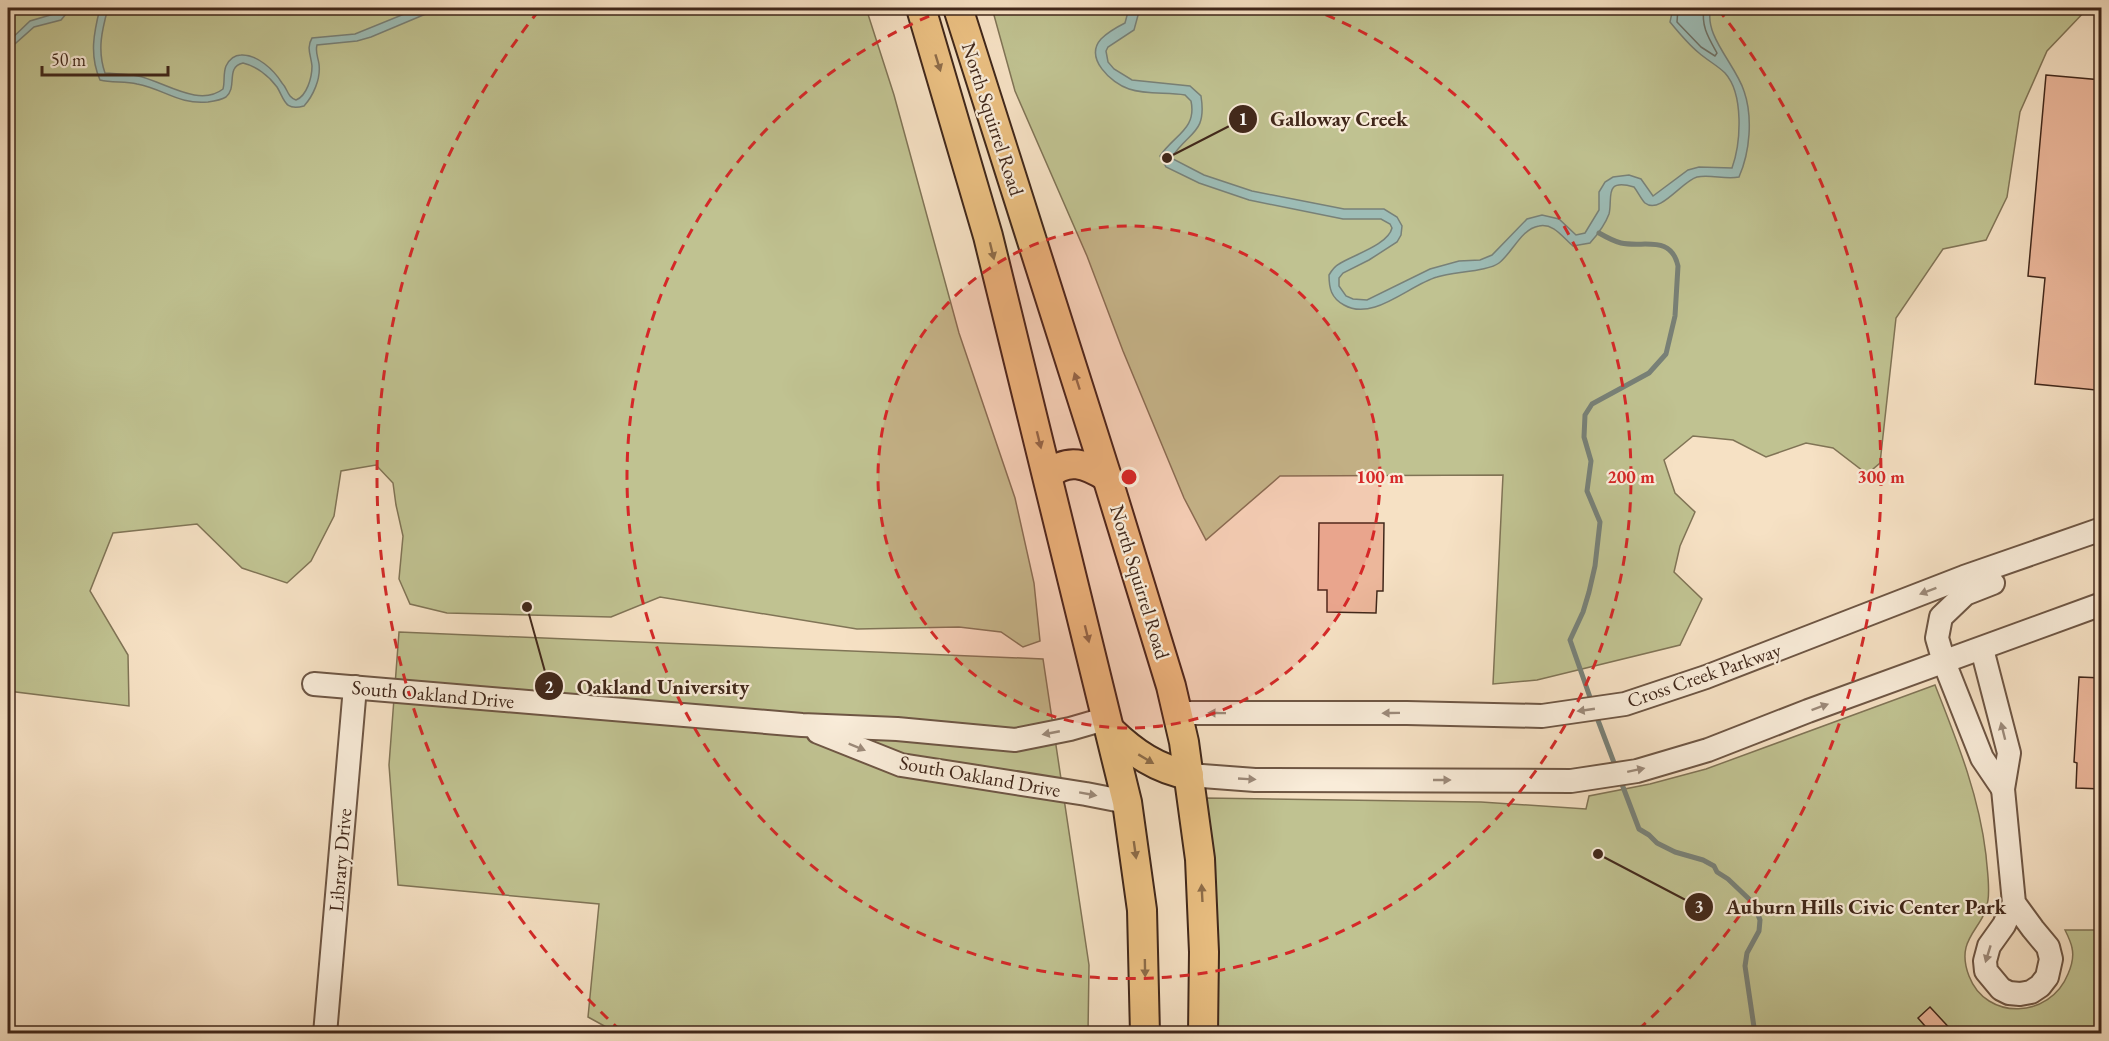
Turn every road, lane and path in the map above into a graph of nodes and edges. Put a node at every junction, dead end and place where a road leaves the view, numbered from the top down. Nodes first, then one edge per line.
1 (921, 8) edge
2 (957, 8) edge
3 (1048, 475) junction
4 (1107, 477) junction
5 (2091, 532) edge
6 (2102, 604) edge
7 (1982, 649) junction
8 (1944, 662) junction
9 (314, 684) dead end
10 (355, 687) junction
11 (1178, 713) junction
12 (802, 725) junction
13 (1109, 725) junction
14 (1189, 775) junction
15 (2003, 789) junction
16 (1127, 802) junction
17 (2014, 903) dead end
18 (325, 1034) edge
19 (1145, 1034) edge
20 (1203, 1034) edge

1 -> 3 main road, North Squirrel Road
4 -> 2 main road, North Squirrel Road
3 - 4 main road
3 -> 13 main road, North Squirrel Road
4 - 11 main road, North Squirrel Road
5 - 8 street
5 -> 11 street, Cross Creek Parkway
6 - 7 street
7 - 8 street
15 -> 7 street
14 -> 8 street
8 - 15 street
9 - 10 street, South Oakland Drive
10 - 12 street, South Oakland Drive
10 - 18 street, Library Drive
11 - 14 main road, North Squirrel Road
13 -> 12 street, South Oakland Drive
12 -> 16 street, South Oakland Drive
13 -> 14 main road
13 - 16 main road, North Squirrel Road
20 -> 14 main road, North Squirrel Road
15 - 17 street
16 -> 19 main road, North Squirrel Road

